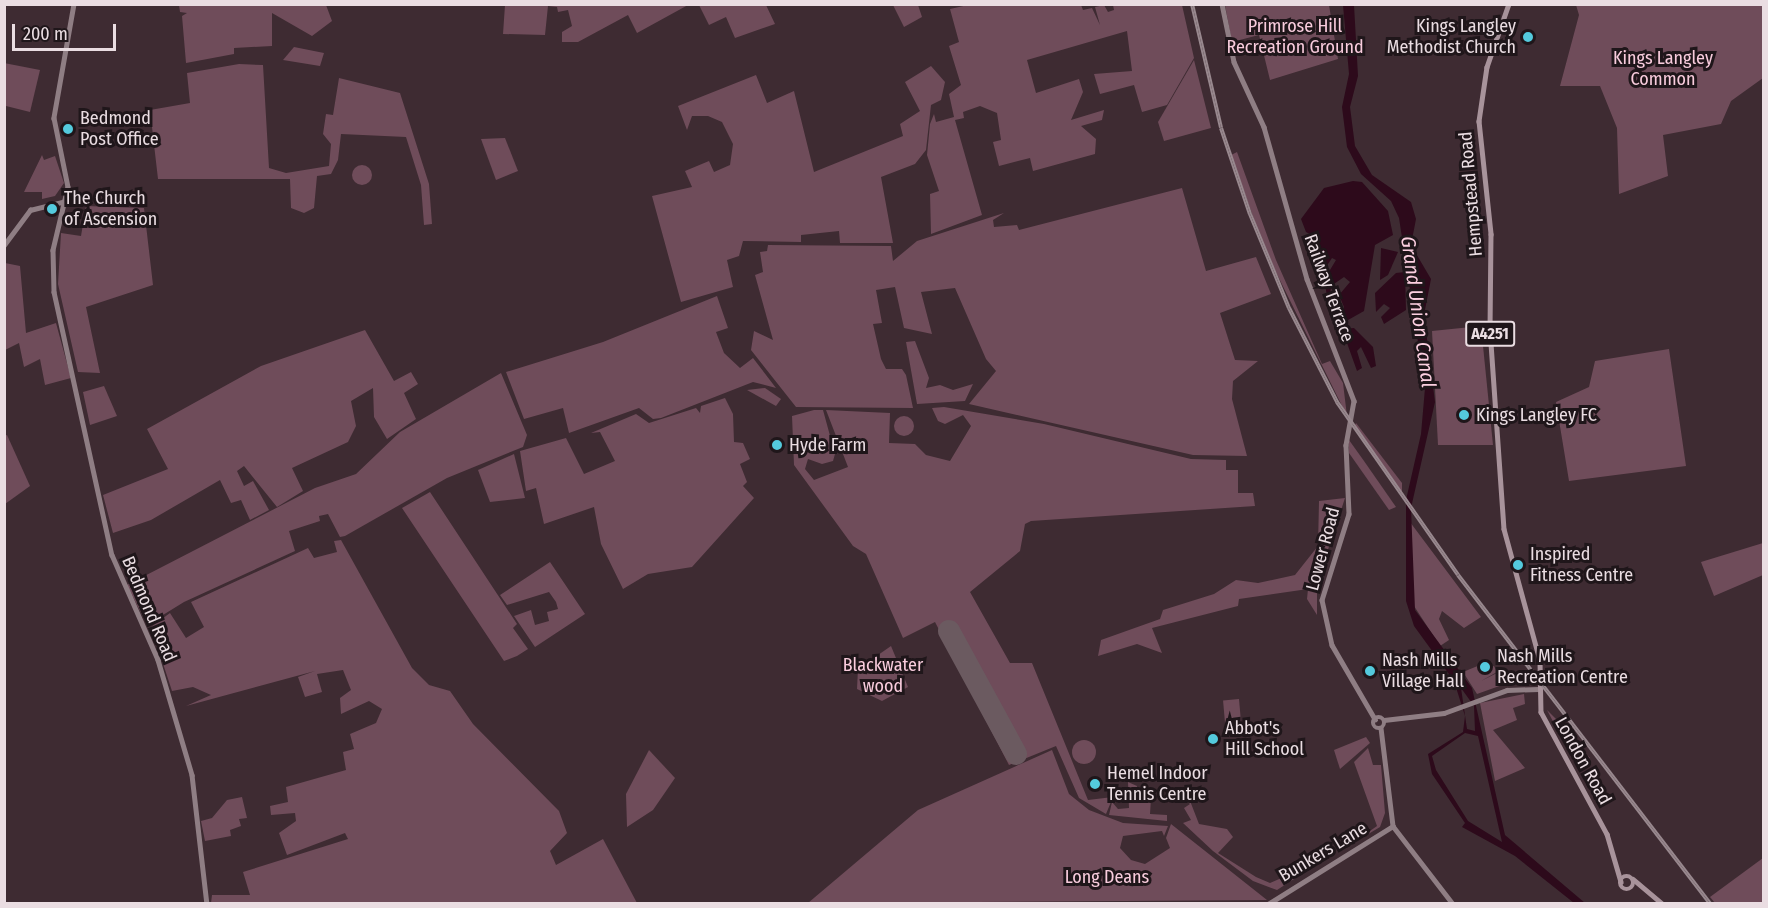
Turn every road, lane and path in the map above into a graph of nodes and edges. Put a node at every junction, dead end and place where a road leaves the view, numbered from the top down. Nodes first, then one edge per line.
1 (74, 4) edge
2 (1222, 4) edge
3 (1509, 4) edge
4 (66, 201) junction
5 (5, 243) edge
6 (1346, 445) joint
7 (1504, 530) joint
8 (1539, 689) junction
9 (1375, 719) junction
10 (1384, 720) junction
11 (1381, 729) junction
12 (1393, 826) junction
13 (1618, 863) junction
14 (1631, 878) junction
15 (1621, 882) junction
16 (1629, 890) junction
17 (1648, 892) junction
18 (207, 903) edge
19 (1268, 903) edge
20 (1453, 903) edge
21 (1663, 903) edge

1 - 4 street, Bedmond Road
2 - 6 street, Railway Terrace
3 - 7 main road, Hempstead Road / A4251
4 - 5 street
4 - 18 street, Bedmond Road
6 - 9 street, Lower Road
7 - 8 main road, London Road / A4251
8 - 10 street
8 - 13 main road, London Road / A4251
9 - 10 street
9 - 11 street, Lower Road
10 - 11 street
11 - 12 street
12 - 19 street, Bunkers Lane
12 - 20 street
13 - 14 main road, London Road / A4251
13 - 15 main road, London Road / A4251
14 - 15 main road
14 - 16 main road
14 - 17 main road, London Road / A4251
15 - 16 main road
16 - 17 main road
17 - 21 main road, London Road / A4251

